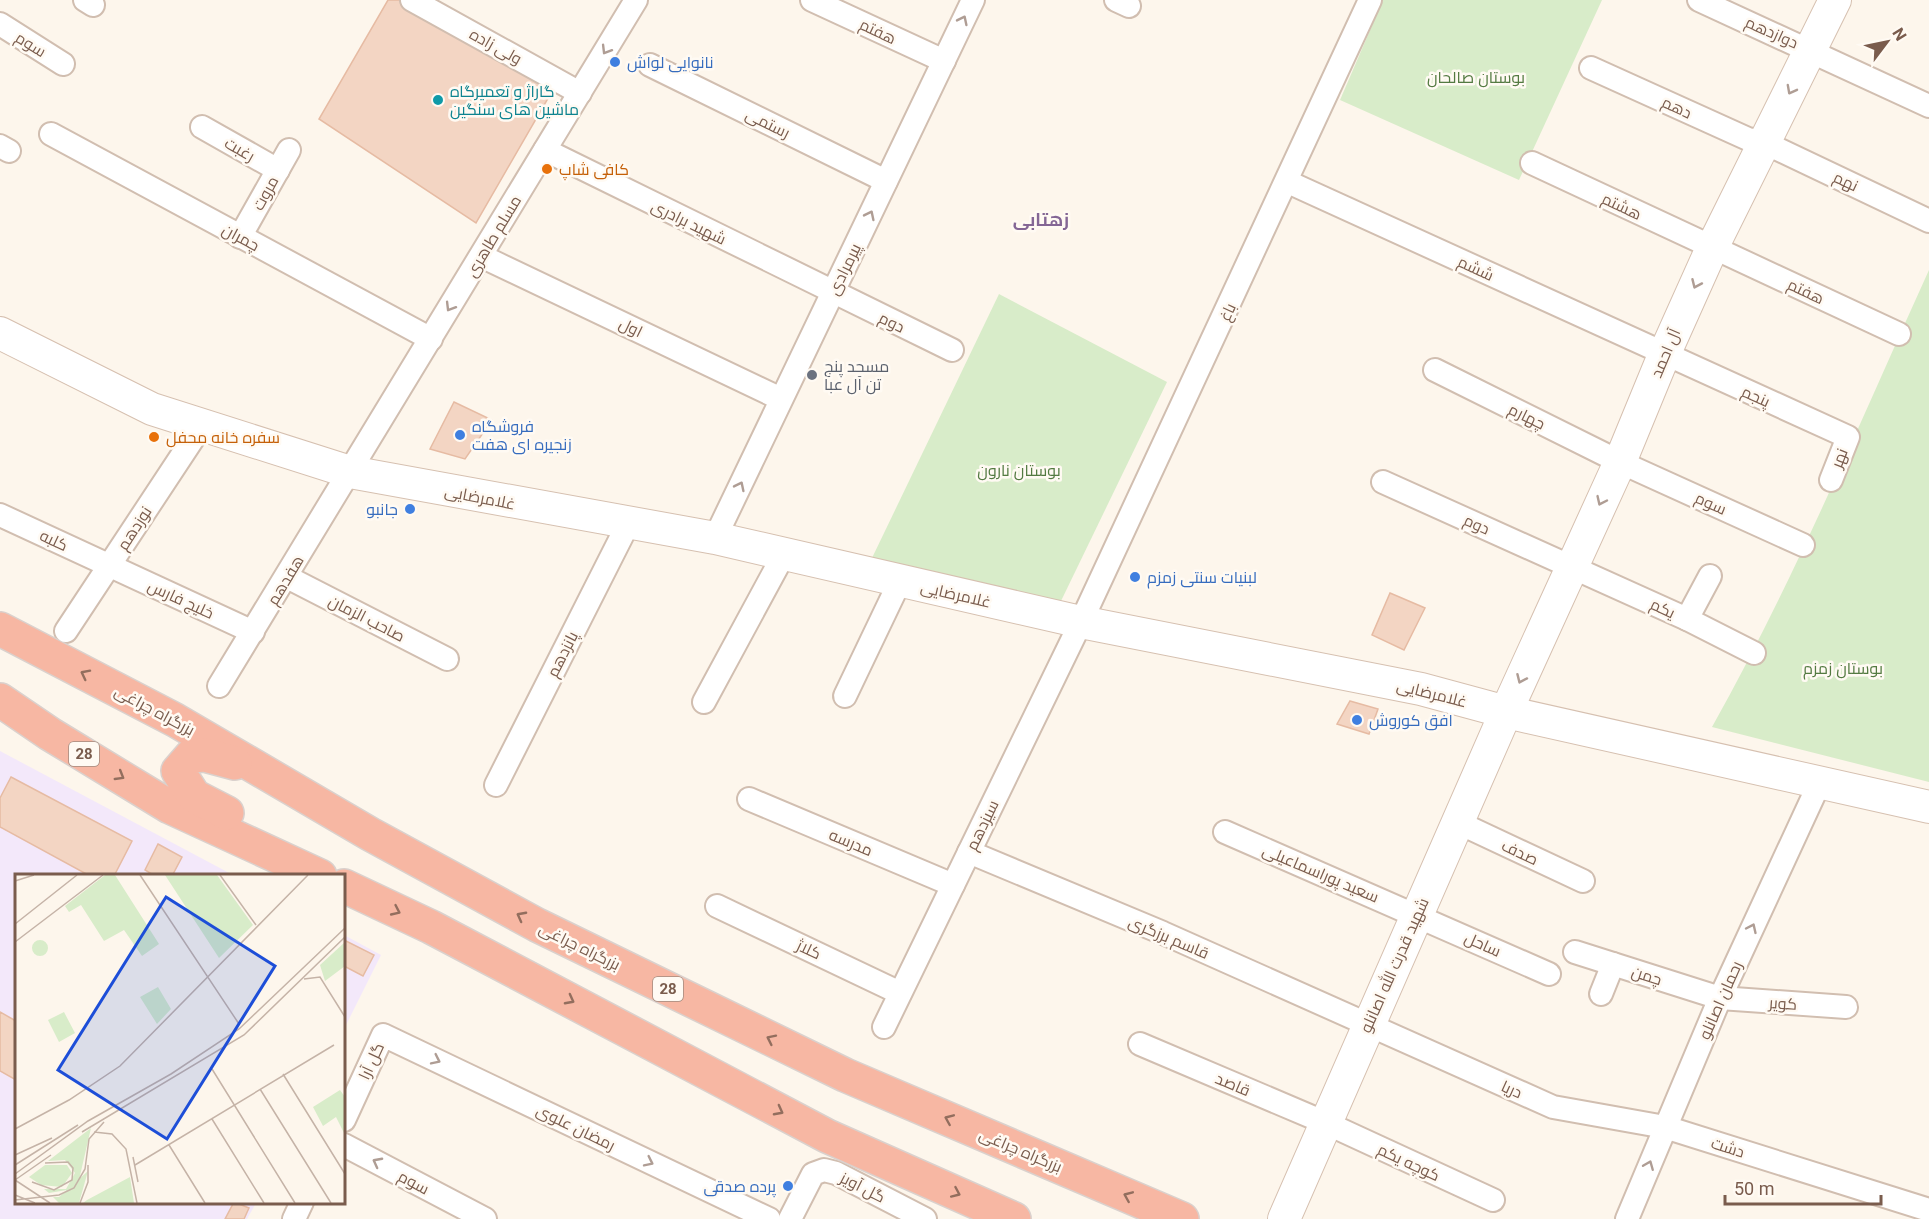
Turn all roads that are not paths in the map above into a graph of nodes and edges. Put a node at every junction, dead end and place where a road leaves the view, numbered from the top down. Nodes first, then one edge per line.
1 (412, 0) edge
2 (636, 0) edge
3 (812, 0) edge
4 (973, 0) edge
5 (1370, 0) edge
6 (1699, 0) edge
7 (1836, 0) edge
8 (0, 24) edge
9 (1812, 50) junction
10 (944, 61) junction
11 (63, 64) dead end
12 (650, 65) dead end
13 (1591, 68) dead end
14 (580, 93) junction
15 (1929, 106) edge
16 (202, 127) dead end
17 (51, 134) dead end
18 (1763, 142) junction
19 (289, 150) dead end
20 (545, 150) junction
21 (1532, 163) dead end
22 (278, 170) junction
23 (886, 181) junction
24 (1288, 182) junction
25 (1929, 221) edge
26 (240, 237) junction
27 (1712, 248) junction
28 (481, 256) junction
29 (832, 293) junction
30 (0, 333) edge
31 (1899, 334) dead end
32 (430, 339) junction
33 (952, 350) dead end
34 (1664, 355) junction
35 (1435, 370) dead end
36 (782, 399) junction
37 (202, 425) junction
38 (1848, 436) joint
39 (1620, 462) junction
40 (350, 472) junction
41 (1831, 480) dead end
42 (1383, 482) dead end
43 (0, 515) edge
44 (628, 524) junction
45 (714, 538) junction
46 (1803, 545) dead end
47 (784, 554) junction
48 (109, 566) junction
49 (1572, 566) junction
50 (287, 576) junction
51 (1710, 576) dead end
52 (900, 581) junction
53 (1687, 619) junction
54 (1081, 622) junction
55 (0, 629) edge
56 (66, 631) dead end
57 (253, 632) junction
58 (1754, 653) dead end
59 (447, 659) dead end
60 (219, 686) dead end
61 (845, 696) dead end
62 (0, 700) edge
63 (705, 702) dead end
64 (0, 712) edge
65 (1506, 712) junction
66 (50, 734) junction
67 (266, 772) junction
68 (1819, 784) junction
69 (496, 785) dead end
70 (749, 799) dead end
71 (1929, 807) edge
72 (1457, 822) junction
73 (1225, 832) dead end
74 (969, 852) junction
75 (316, 874) edge
76 (324, 874) edge
77 (1583, 881) dead end
78 (953, 885) junction
79 (345, 886) edge
80 (717, 906) dead end
81 (1417, 914) junction
82 (1575, 952) dead end
83 (1613, 964) junction
84 (1549, 974) dead end
85 (900, 993) junction
86 (1601, 994) dead end
87 (1720, 998) junction
88 (1846, 1007) dead end
89 (1368, 1025) junction
90 (884, 1027) dead end
91 (383, 1035) joint
92 (1140, 1044) dead end
93 (345, 1118) edge
94 (1326, 1123) junction
95 (1665, 1127) junction
96 (345, 1145) edge
97 (1493, 1200) dead end
98 (302, 1204) edge
99 (1929, 1210) edge
100 (294, 1219) edge
101 (484, 1219) edge
102 (768, 1219) edge
103 (790, 1219) edge
104 (925, 1219) edge
105 (1014, 1219) edge
106 (1182, 1219) edge
107 (1284, 1219) edge
108 (1627, 1219) edge

1 - 14 street, ولی زاده
2 -> 14 street, مسلم طاهری
3 - 10 street, هفتم
10 -> 4 street, پیرمرادی
5 - 24 street, باغ
6 - 9 street, دوازدهم
7 - 9 main road, آل احمد
8 - 11 street, سوم
9 - 15 street, دوازدهم
9 -> 18 main road, آل احمد
10 - 23 street, پیرمرادی
12 - 23 street, رستمی
13 - 18 street, دهم
14 - 20 street, مسلم طاهری
16 - 22 street, رغبت
17 - 26 street, چمران
18 - 25 street, نهم
18 - 27 main road, آل احمد
19 - 22 street, مروت
20 - 28 street, مسلم طاهری
20 - 29 street, شهید برادری
21 - 27 street, هشتم
22 - 26 street, مروت
29 -> 23 street, پیرمرادی
24 - 34 street, ششم
24 - 54 street, باغ
26 - 32 street, چمران
27 - 31 street, هفتم
27 -> 34 main road, آل احمد
28 -> 32 street, مسلم طاهری
28 - 36 street, اول
29 - 33 street, دوم
29 - 36 street, پیرمرادی
30 - 37 main road, غلامرضایی
32 - 40 street, مسلم طاهری
34 - 38 street, پنجم
34 - 39 main road, آل احمد
35 - 39 street, چهارم
45 -> 36 street, پیرمرادی
37 - 40 main road, غلامرضایی
37 - 48 street, نوزدهم
38 - 41 street, نهر
39 - 46 street, سوم
39 -> 49 main road, آل احمد
40 - 44 main road, غلامرضایی
40 - 50 street, هفدهم
42 - 49 street, دوم
43 - 48 street, کلبه
44 - 45 main road, غلامرضایی
44 - 69 street, پانزدهم
45 - 47 main road, غلامرضایی
47 - 52 main road, غلامرضایی
47 - 63 street
48 - 56 street, نوزدهم
48 - 57 street, خلیج فارس
49 - 53 street, یکم
49 -> 65 main road, آل احمد
50 - 57 street, هفدهم
50 - 59 street, صاحب الزمان
51 - 53 street
52 - 54 main road, غلامرضایی
52 - 61 street
53 - 58 street, یکم
54 - 65 main road, غلامرضایی
54 - 74 street, سیزدهم
67 -> 55 highway, بزرگراه چراغی / 28
57 - 60 street, هفدهم
62 - 66 highway, 28
64 - 66 highway
65 - 68 main road, غلامرضایی
65 - 72 main road, شهید قدرت الله اصانلو
66 -> 75 highway, 28
67 - 76 highway
106 -> 67 highway, بزرگراه چراغی / 28
68 - 71 main road, غلامرضایی
87 -> 68 street, رحمان اصانلو
70 - 78 street, مدرسه
72 - 77 street, صدف
72 - 81 main road, شهید قدرت الله اصانلو
73 - 81 street, سعید پوراسماعیلی
74 - 78 street, سیزدهم
74 - 89 street, قاسم برزگری
78 - 85 street, سیزدهم
79 -> 105 highway
80 - 85 street, کلاژ
81 - 84 street, ساحل
81 - 89 main road, شهید قدرت الله اصانلو
82 - 83 street, چمن
83 - 86 street
83 - 87 street, چمن
85 - 90 street, سیزدهم
87 - 88 street, کویر
87 - 95 street, رحمان اصانلو
89 - 94 main road, شهید قدرت الله اصانلو
89 - 95 street, دریا
91 - 93 street, گل آرا
91 -> 102 street, رمضان علوی
92 - 94 street, قاصد
94 - 97 street, کوچه یکم
94 - 107 main road, شهید قدرت الله اصانلو
95 - 99 street, دشت
108 -> 95 street, رحمان اصانلو
101 -> 96 street, سوم
98 - 100 street
103 - 104 street, گل آویز

